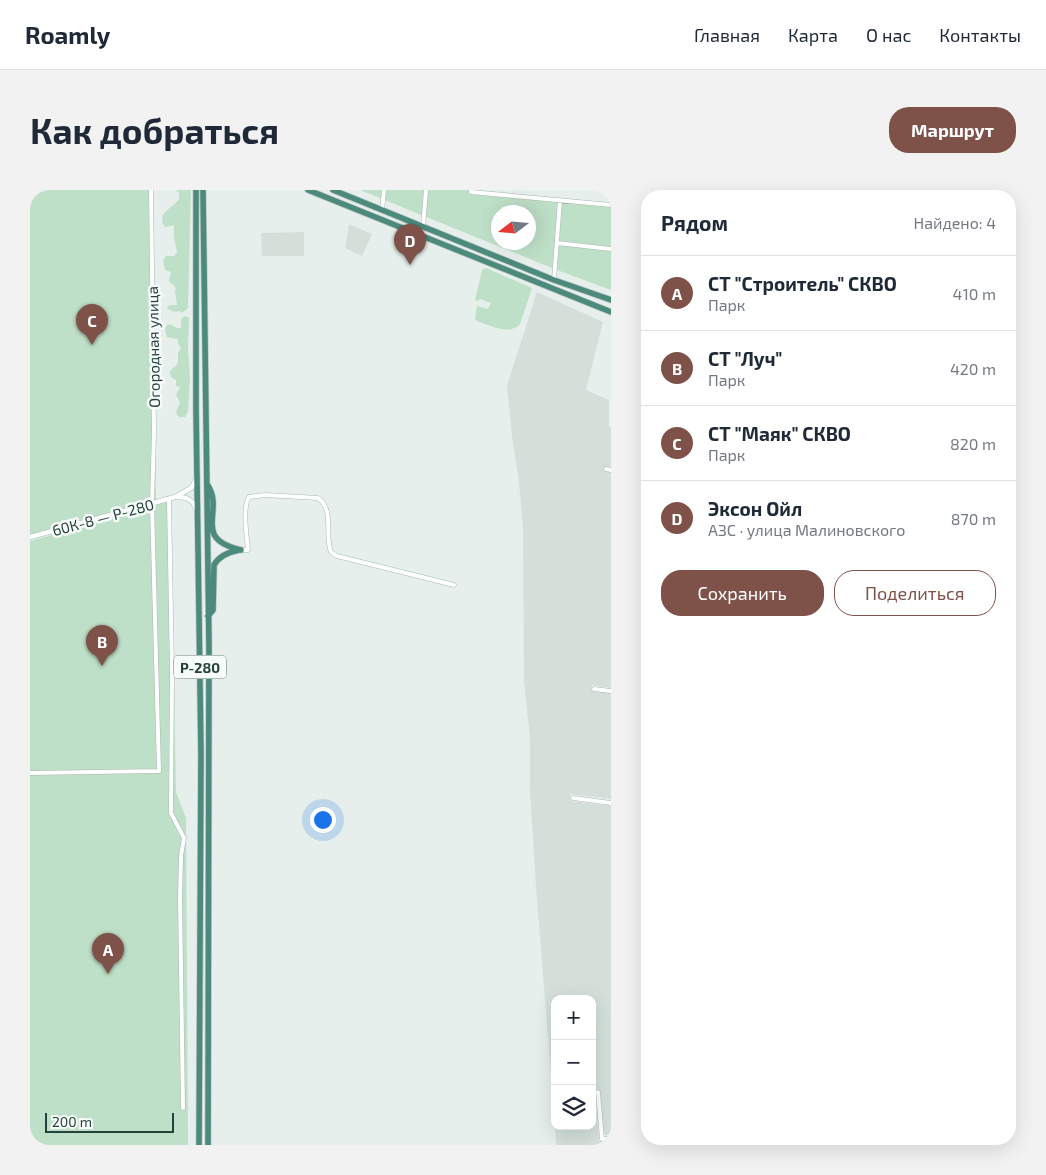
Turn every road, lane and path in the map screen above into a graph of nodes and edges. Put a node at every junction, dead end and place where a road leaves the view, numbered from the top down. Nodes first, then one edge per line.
1 (151, 190) edge
2 (196, 190) edge
3 (203, 190) edge
4 (308, 190) edge
5 (333, 190) edge
6 (384, 190) edge
7 (426, 190) edge
8 (471, 191) edge
9 (343, 192) edge
10 (560, 200) junction
11 (611, 205) edge
12 (382, 211) junction
13 (423, 227) junction
14 (557, 243) junction
15 (611, 249) edge
16 (554, 280) junction
17 (611, 300) edge
18 (611, 312) edge
19 (196, 409) junction
20 (205, 410) junction
21 (198, 475) junction
22 (206, 483) junction
23 (175, 497) junction
24 (170, 499) junction
25 (152, 504) junction
26 (198, 513) junction
27 (30, 537) edge
28 (241, 550) junction
29 (454, 585) dead end
30 (200, 609) junction
31 (208, 612) junction
32 (594, 689) dead end
33 (611, 691) edge
34 (30, 773) edge
35 (573, 798) dead end
36 (611, 803) edge
37 (598, 1092) dead end
38 (184, 1108) dead end
39 (611, 1139) edge
40 (199, 1145) edge
41 (208, 1145) edge

1 - 25 street, Огородная улица
2 - 19 highway, Р-280
3 - 20 highway, Р-280
4 - 18 highway
5 - 9 highway
6 - 12 street
7 - 13 street
8 - 10 street
9 - 12 highway
10 - 11 street
10 - 14 street
12 - 13 highway
13 - 16 highway
14 - 15 street
14 - 16 street
16 - 17 highway
19 - 20 highway
19 - 21 highway, Р-280
20 - 22 highway, Р-280
21 - 23 street, 60К-8 — Р-280
21 - 26 highway, Р-280
22 - 28 highway
22 - 31 highway, Р-280
23 - 24 street, 60К-8 — Р-280
23 - 26 street
24 - 25 street, 60К-8 — Р-280
24 - 38 street
25 - 27 street, 60К-8 — Р-280
25 - 34 street, Огородная улица
26 - 30 highway, Р-280
28 - 29 street
28 - 31 highway
30 - 31 highway
30 - 40 highway, Р-280
31 - 41 highway, Р-280
32 - 33 street
35 - 36 street
37 - 39 street

